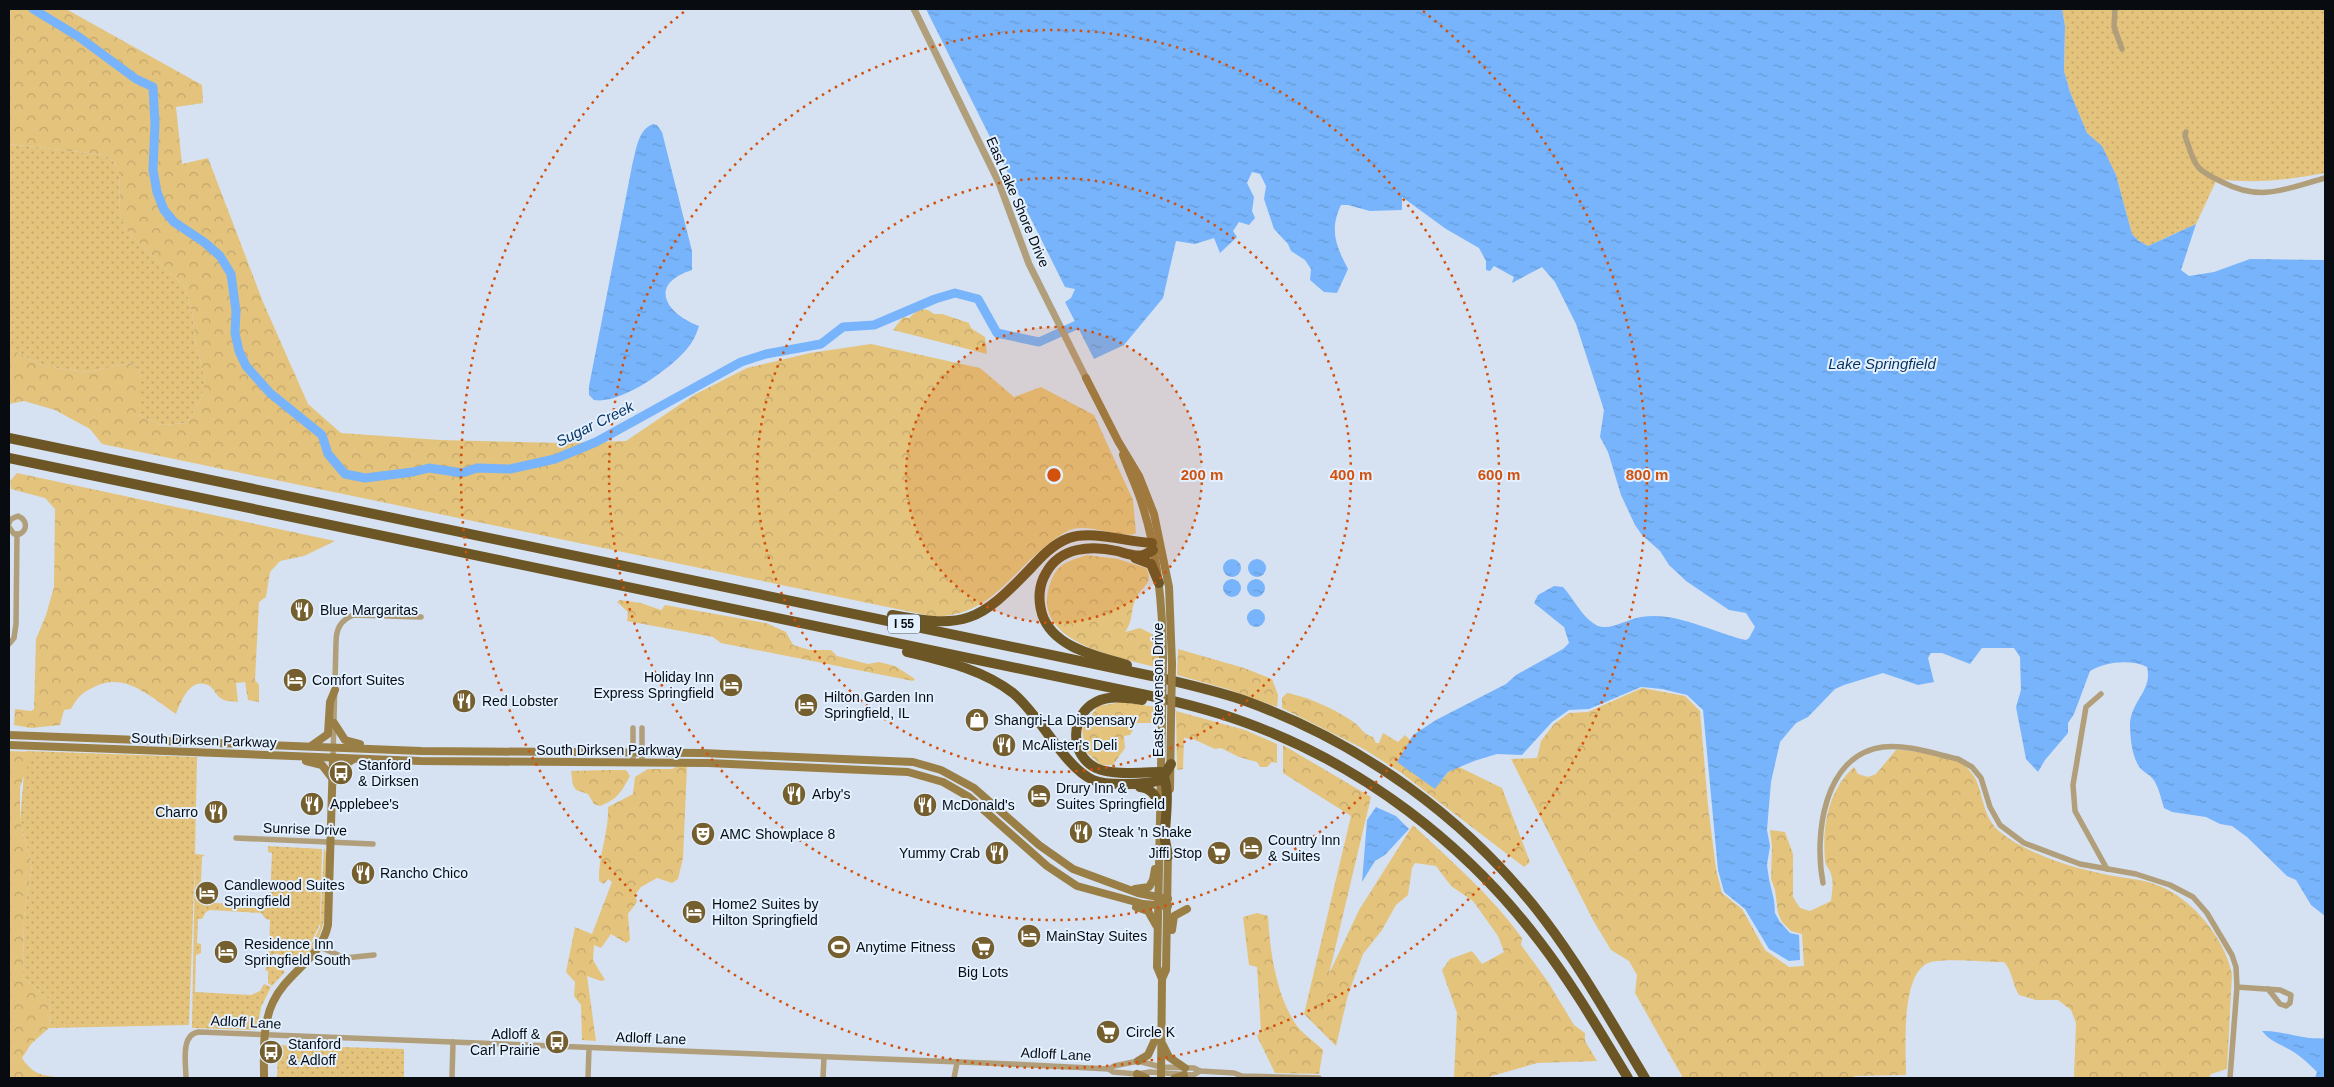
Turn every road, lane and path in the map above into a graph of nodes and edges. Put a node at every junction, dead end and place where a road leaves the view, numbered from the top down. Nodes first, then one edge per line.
1 (914, 9) edge
2 (2115, 9) edge
3 (2122, 49) dead end
4 (2186, 132) dead end
5 (2325, 178) edge
6 (1086, 378) joint
7 (9, 438) edge
8 (9, 458) edge
9 (9, 523) edge
10 (9, 527) edge
11 (17, 534) junction
12 (1156, 546) junction
13 (1095, 548) junction
14 (1159, 583) junction
15 (789, 600) junction
16 (421, 617) dead end
17 (819, 627) junction
18 (9, 644) edge
19 (335, 690) junction
20 (1218, 693) junction
21 (2101, 694) dead end
22 (1244, 722) junction
23 (334, 723) junction
24 (633, 728) dead end
25 (642, 728) dead end
26 (9, 735) edge
27 (53, 737) junction
28 (216, 743) junction
29 (9, 745) edge
30 (310, 746) junction
31 (53, 747) junction
32 (333, 747) junction
33 (393, 750) junction
34 (633, 752) junction
35 (642, 752) junction
36 (216, 753) junction
37 (267, 755) junction
38 (333, 757) junction
39 (355, 758) junction
40 (633, 762) junction
41 (642, 762) junction
42 (1070, 762) junction
43 (1170, 764) junction
44 (1162, 776) junction
45 (332, 779) junction
46 (332, 804) junction
47 (1160, 804) junction
48 (979, 815) dead end
49 (996, 820) junction
50 (1160, 825) junction
51 (236, 838) dead end
52 (332, 842) junction
53 (373, 844) dead end
54 (1168, 856) junction
55 (2107, 869) junction
56 (1823, 883) dead end
57 (1132, 889) junction
58 (1087, 890) junction
59 (1158, 901) junction
60 (1168, 902) junction
61 (1187, 909) dead end
62 (1158, 930) junction
63 (320, 947) junction
64 (374, 956) dead end
65 (1166, 970) junction
66 (1162, 979) junction
67 (2237, 986) junction
68 (2268, 989) dead end
69 (1161, 1026) junction
70 (265, 1035) junction
71 (1161, 1041) junction
72 (453, 1042) junction
73 (589, 1048) junction
74 (824, 1057) junction
75 (1138, 1061) junction
76 (957, 1063) junction
77 (1109, 1069) junction
78 (1184, 1072) junction
79 (1161, 1073) edge
80 (1137, 1074) junction
81 (186, 1078) edge
82 (264, 1078) edge
83 (452, 1078) edge
84 (588, 1078) edge
85 (823, 1078) edge
86 (954, 1078) edge
87 (1109, 1078) edge
88 (1146, 1078) edge
89 (1175, 1078) edge
90 (1319, 1078) edge
91 (1628, 1078) edge
92 (1645, 1078) edge
93 (2230, 1078) edge

1 - 6 street, East Lake Shore Drive
2 - 3 street
4 - 5 street
6 - 12 main road, East Stevenson Drive
7 - 15 highway, I 55
8 - 17 highway, I 55
9 - 11 street
10 - 11 street
11 - 18 street
12 - 13 highway
12 - 14 main road, East Stevenson Drive
12 - 15 highway
12 - 43 main road, East Stevenson Drive, bridge
13 - 14 highway
13 - 20 highway
14 - 44 main road, East Stevenson Drive, bridge
15 - 20 highway, I 55
16 - 19 street
17 - 22 highway, I 55
17 - 42 highway
19 - 23 street
19 - 30 main road
20 - 92 highway, I 55
21 - 55 street
22 - 44 highway
22 - 91 highway, I 55
23 - 32 street
23 - 33 main road
24 - 34 street
25 - 35 street
26 - 27 main road, South Dirksen Parkway
27 - 28 main road, South Dirksen Parkway
27 - 31 street
28 - 30 main road, South Dirksen Parkway
28 - 36 street
29 - 31 main road, South Dirksen Parkway
30 - 32 main road, South Dirksen Parkway
31 - 36 main road, South Dirksen Parkway
32 - 33 main road, South Dirksen Parkway
32 - 38 street
33 - 34 main road, South Dirksen Parkway
34 - 35 main road, South Dirksen Parkway
34 - 40 street
35 - 41 street
35 - 57 main road, South Dirksen Parkway
36 - 37 main road, South Dirksen Parkway
37 - 38 main road, South Dirksen Parkway
37 - 45 main road
38 - 39 main road, South Dirksen Parkway
38 - 45 main road
39 - 40 main road, South Dirksen Parkway
39 - 46 main road
40 - 41 main road, South Dirksen Parkway
41 - 49 main road, South Dirksen Parkway
42 - 44 highway
42 - 47 highway
43 - 44 highway
43 - 54 main road, East Stevenson Drive
44 - 47 main road, East Stevenson Drive
44 - 54 highway
45 - 46 main road
46 - 52 main road
47 - 50 main road, East Stevenson Drive
48 - 49 main road
49 - 58 main road, South Dirksen Parkway
50 - 57 main road
50 - 59 main road, East Stevenson Drive
51 - 52 street, Sunrise Drive
52 - 53 street, Sunrise Drive
52 - 63 main road
54 - 60 main road, East Stevenson Drive
55 - 56 street
55 - 67 street
57 - 59 main road, South Dirksen Parkway
58 - 59 main road, South Dirksen Parkway
58 - 62 main road
59 - 60 main road, South Dirksen Parkway
59 - 62 main road, East Stevenson Drive
60 - 65 main road, East Stevenson Drive
61 - 65 main road
62 - 66 main road, East Stevenson Drive
63 - 64 street
63 - 70 main road
65 - 66 main road, East Stevenson Drive
66 - 69 main road, East Stevenson Drive
67 - 68 street
67 - 93 street
69 - 71 main road, East Stevenson Drive
69 - 75 main road
70 - 72 street, Adloff Lane
70 - 81 street, Adloff Lane
70 - 82 main road
71 - 78 main road
71 - 79 main road, East Stevenson Drive
72 - 73 street, Adloff Lane
72 - 83 street
73 - 74 street, Adloff Lane
73 - 84 street
74 - 76 street, Adloff Lane
74 - 85 street
75 - 77 street, Adloff Lane
75 - 79 street, Adloff Lane
76 - 77 street, Adloff Lane
76 - 86 street
77 - 80 street, Adloff Lane
77 - 87 street
78 - 79 street, Adloff Lane
78 - 89 main road
78 - 90 street, Adloff Lane
79 - 80 street, Adloff Lane
80 - 88 main road

